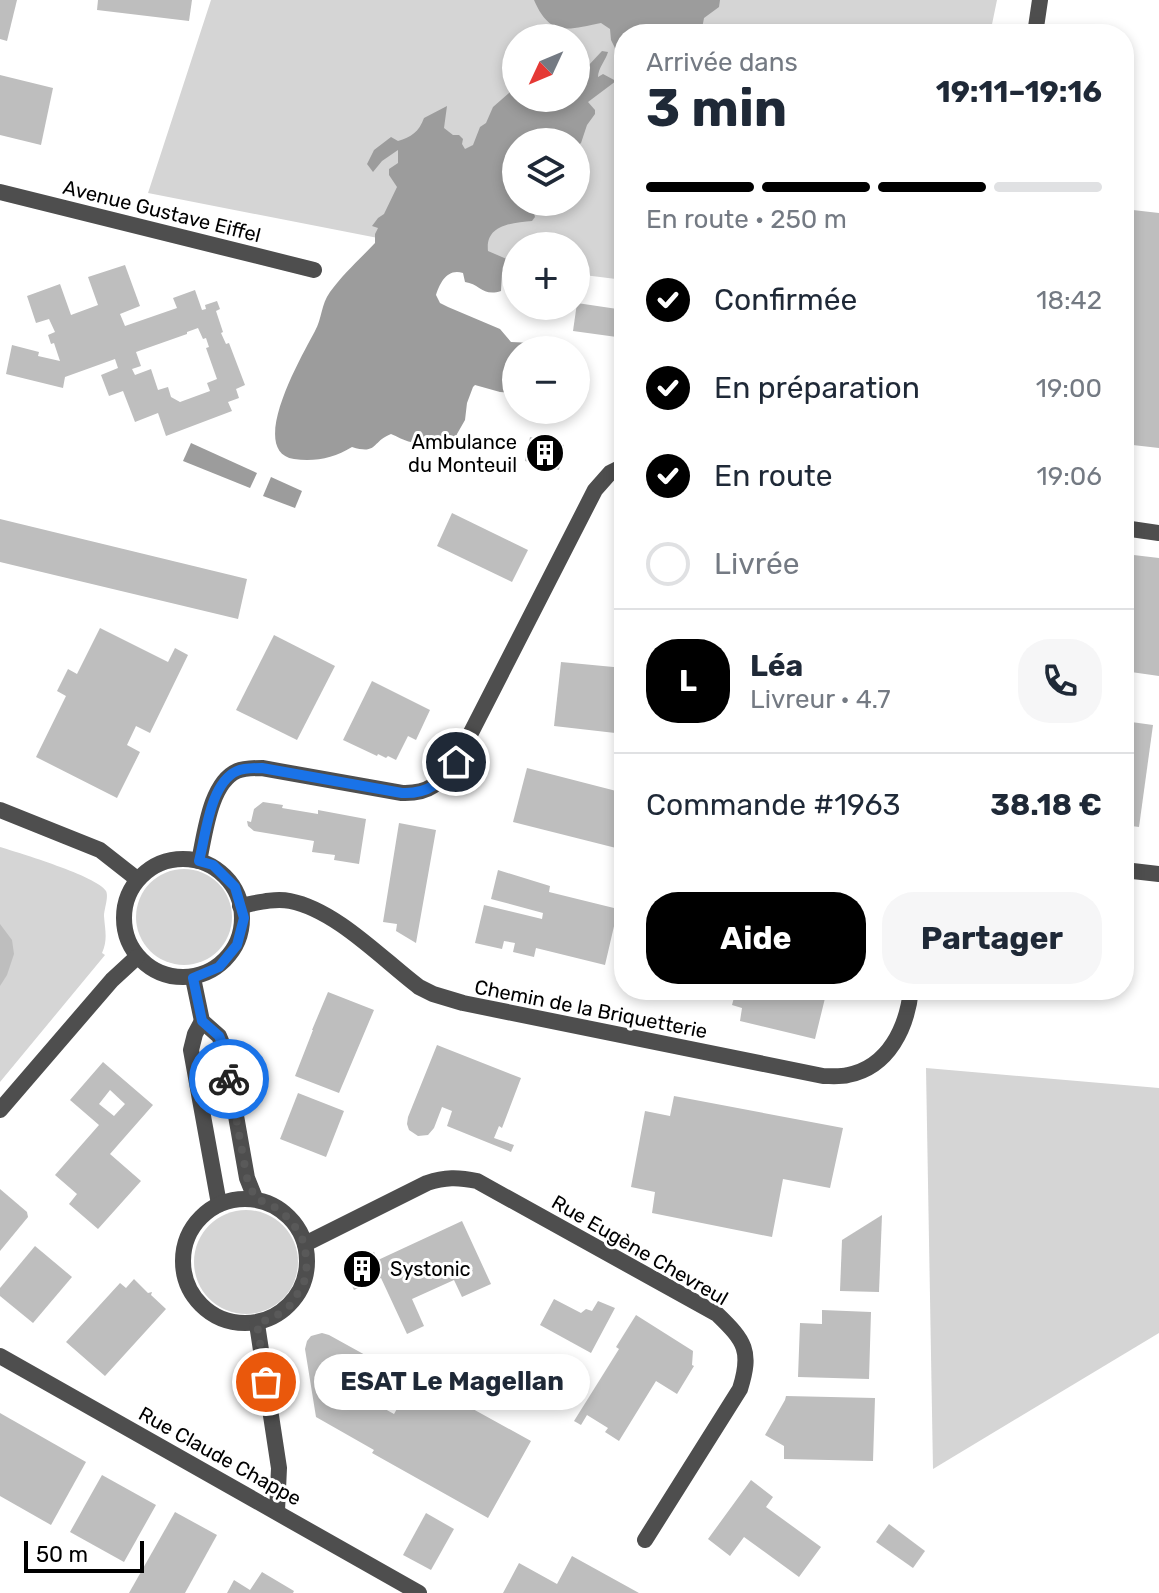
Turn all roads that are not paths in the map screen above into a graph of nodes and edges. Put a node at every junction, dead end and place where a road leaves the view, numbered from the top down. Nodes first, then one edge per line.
1 (1040, 0) edge
2 (1036, 24) edge
3 (0, 192) edge
4 (314, 270) dead end
5 (614, 471) edge
6 (1134, 529) edge
7 (1159, 533) edge
8 (0, 810) edge
9 (199, 861) junction
10 (1134, 871) edge
11 (1159, 874) edge
12 (137, 879) junction
13 (240, 906) junction
14 (137, 957) junction
15 (193, 978) junction
16 (910, 1000) edge
17 (202, 1021) junction
18 (0, 1110) edge
19 (255, 1198) junction
20 (219, 1204) junction
21 (305, 1244) junction
22 (257, 1324) junction
23 (0, 1356) edge
24 (277, 1511) junction
25 (645, 1540) dead end
26 (419, 1593) edge

1 - 2 street
3 - 4 street, Avenue Gustave Eiffel
5 - 9 street
6 - 7 street
8 - 12 street
9 - 12 street
9 - 13 street
10 - 11 street
12 - 14 street
13 - 15 street
13 - 16 street, Chemin de la Briquetterie
14 - 15 street
14 - 18 street
15 - 17 street
17 - 19 street
17 - 20 street
19 - 20 street
19 - 21 street
20 - 22 street
21 - 22 street
21 - 25 street, Rue Eugène Chevreul
22 - 24 street
23 - 24 street, Rue Claude Chappe
24 - 26 street, Rue Claude Chappe

